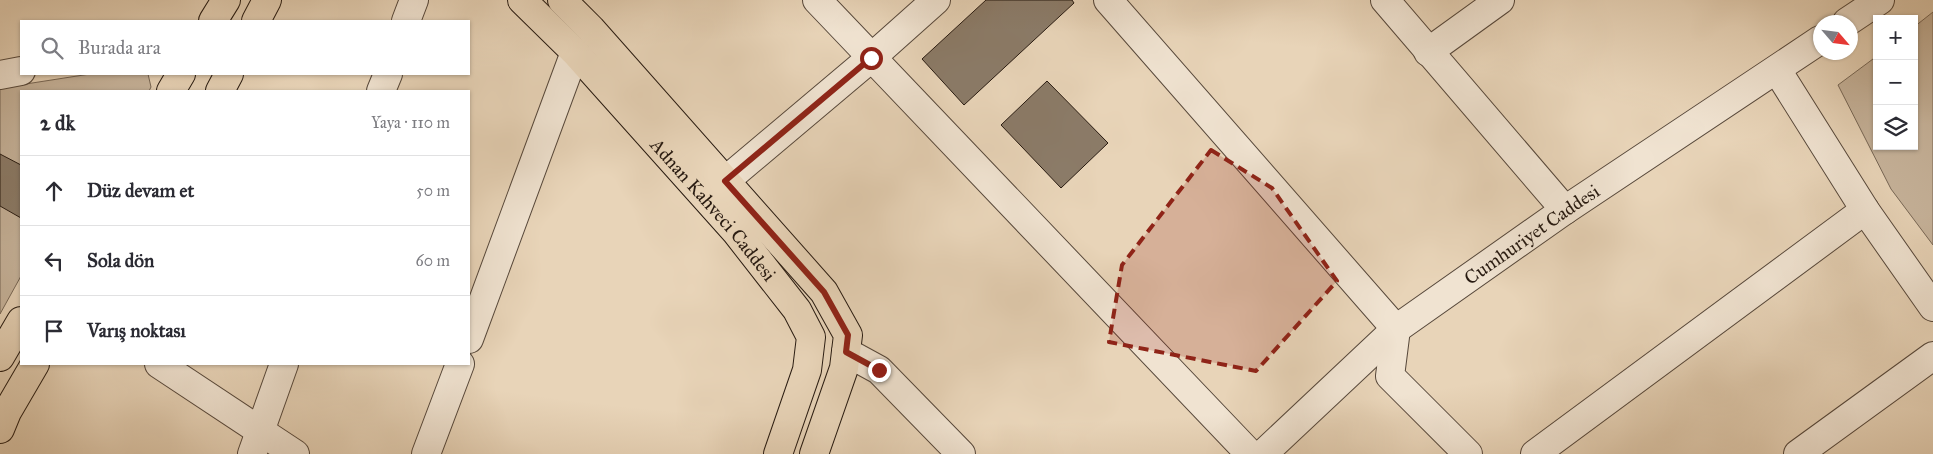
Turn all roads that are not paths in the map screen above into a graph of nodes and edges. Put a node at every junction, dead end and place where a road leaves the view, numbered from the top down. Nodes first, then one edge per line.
1 (226, 0) edge
2 (267, 0) edge
3 (414, 0) edge
4 (522, 0) edge
5 (562, 0) edge
6 (817, 0) edge
7 (936, 0) edge
8 (1108, 0) edge
9 (1385, 0) edge
10 (1500, 0) edge
11 (1880, 0) edge
12 (1857, 15) edge
13 (214, 20) edge
14 (257, 20) edge
15 (406, 20) edge
16 (1813, 45) edge
17 (575, 52) junction
18 (1428, 52) junction
19 (871, 58) junction
20 (1777, 70) junction
21 (20, 71) edge
22 (0, 74) edge
23 (180, 75) edge
24 (228, 75) edge
25 (388, 75) edge
26 (172, 90) edge
27 (221, 90) edge
28 (381, 90) edge
29 (725, 181) junction
30 (1565, 210) junction
31 (1865, 210) junction
32 (1933, 307) edge
33 (20, 323) edge
34 (1396, 329) junction
35 (470, 336) edge
36 (846, 352) junction
37 (1933, 356) edge
38 (0, 357) edge
39 (34, 365) edge
40 (160, 365) edge
41 (284, 365) edge
42 (460, 365) edge
43 (0, 429) edge
44 (256, 443) edge
45 (295, 454) edge
46 (426, 454) edge
47 (778, 454) edge
48 (814, 454) edge
49 (961, 454) edge
50 (1250, 454) edge
51 (1263, 454) edge
52 (1468, 454) edge
53 (1534, 454) edge
54 (1798, 454) edge

1 - 13 main road
2 - 14 main road
3 - 15 street
4 - 17 main road, Adnan Kahveci Caddesi
5 - 29 main road
6 - 19 street
7 - 19 street
8 - 34 street
9 - 18 street
10 - 18 street
11 - 12 street
16 - 20 street, Cumhuriyet Caddesi
17 - 35 street
17 - 47 main road, Adnan Kahveci Caddesi
18 - 30 street
19 - 29 street
19 - 50 street
20 - 30 street, Cumhuriyet Caddesi
20 - 31 street
21 - 22 street
23 - 26 main road
24 - 27 main road
25 - 28 street
29 - 36 main road
30 - 34 street, Cumhuriyet Caddesi
31 - 32 street
31 - 53 street
33 - 38 main road
34 - 51 street, Cumhuriyet Caddesi
34 - 52 street
36 - 48 main road
36 - 49 street
37 - 54 street
39 - 43 main road
40 - 44 street
41 - 44 street
42 - 46 street
44 - 45 street

